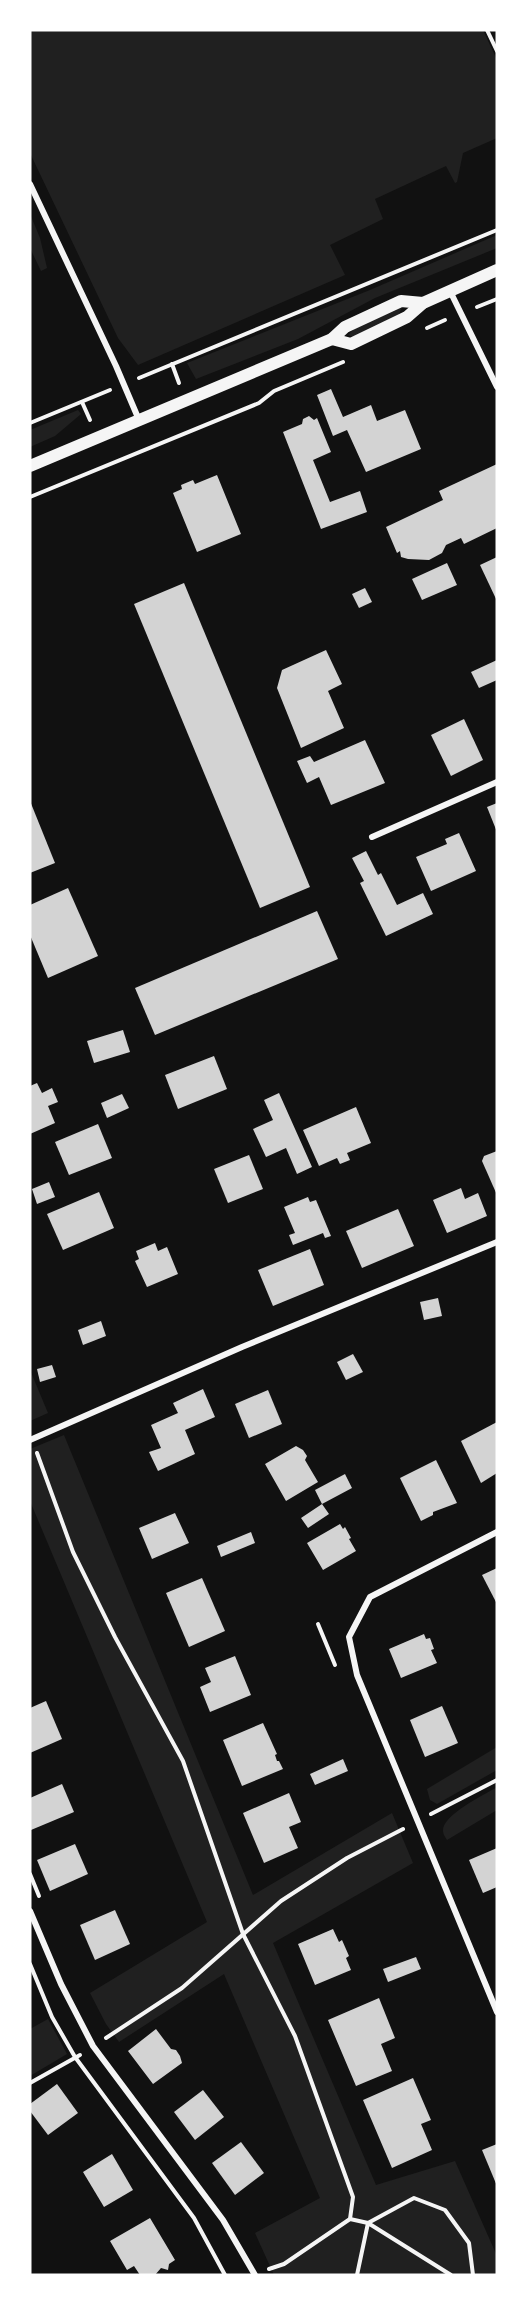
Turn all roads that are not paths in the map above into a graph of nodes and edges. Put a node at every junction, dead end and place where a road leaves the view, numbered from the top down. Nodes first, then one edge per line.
1 (30, 183) edge
2 (497, 270) edge
3 (450, 291) junction
4 (423, 303) junction
5 (332, 339) junction
6 (497, 387) edge
7 (139, 420) junction
8 (30, 466) edge
9 (497, 782) edge
10 (372, 837) dead end
11 (497, 1242) edge
12 (31, 1440) edge
13 (497, 1532) edge
14 (30, 1911) edge
15 (497, 2012) edge
16 (255, 2275) edge

1 - 7 street
2 - 3 main road
3 - 4 main road
3 - 6 street
4 - 5 main road
4 - 5 main road
5 - 7 main road
7 - 8 main road
9 - 10 street
11 - 12 street
13 - 15 street
14 - 16 street

